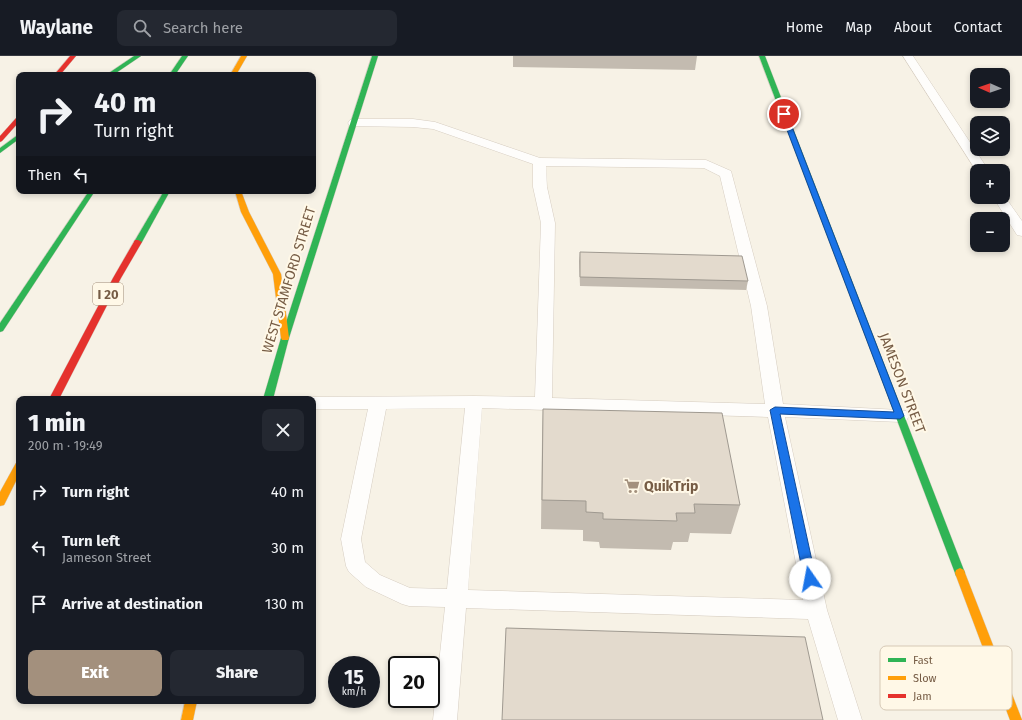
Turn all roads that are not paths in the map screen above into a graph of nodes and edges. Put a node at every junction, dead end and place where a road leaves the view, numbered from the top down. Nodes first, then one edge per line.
1 (73, 56) edge
2 (138, 56) edge
3 (185, 56) edge
4 (244, 56) edge
5 (375, 56) edge
6 (762, 56) edge
7 (908, 56) edge
8 (60, 72) edge
9 (114, 72) edge
10 (174, 72) edge
11 (235, 72) edge
12 (16, 121) edge
13 (354, 123) junction
14 (16, 138) edge
15 (0, 140) edge
16 (0, 151) edge
17 (539, 162) junction
18 (978, 164) edge
19 (90, 194) edge
20 (165, 194) edge
21 (239, 194) edge
22 (1004, 204) edge
23 (1022, 232) edge
24 (0, 329) edge
25 (285, 338) junction
26 (56, 396) edge
27 (269, 396) edge
28 (474, 402) junction
29 (316, 403) edge
30 (378, 403) junction
31 (543, 404) junction
32 (775, 410) junction
33 (900, 416) junction
34 (16, 472) edge
35 (0, 502) edge
36 (457, 598) junction
37 (816, 610) junction
38 (988, 646) edge
39 (190, 704) edge
40 (1012, 710) edge
41 (187, 720) edge
42 (445, 720) edge
43 (850, 720) edge
44 (1016, 720) edge

1 - 8 main road
2 - 9 main road
3 - 10 main road
4 - 11 main road
5 - 13 main road, WEST STAMFORD STREET
6 - 33 main road, JAMESON STREET
7 - 18 lane
12 - 15 main road
13 - 17 lane
13 - 25 main road, WEST STAMFORD STREET
14 - 16 main road
17 - 31 lane
17 - 32 lane
19 - 24 main road
20 - 26 main road, I 20
21 - 25 main road
22 - 23 lane
25 - 27 main road, WEST STAMFORD STREET
28 - 30 lane
28 - 31 lane
28 - 36 lane
29 - 30 lane
30 - 36 lane
31 - 32 lane
32 - 33 lane
32 - 37 lane
33 - 38 main road, JAMESON STREET
34 - 35 main road
36 - 37 lane
36 - 42 lane
37 - 43 lane
39 - 41 main road
40 - 44 main road, JAMESON STREET

